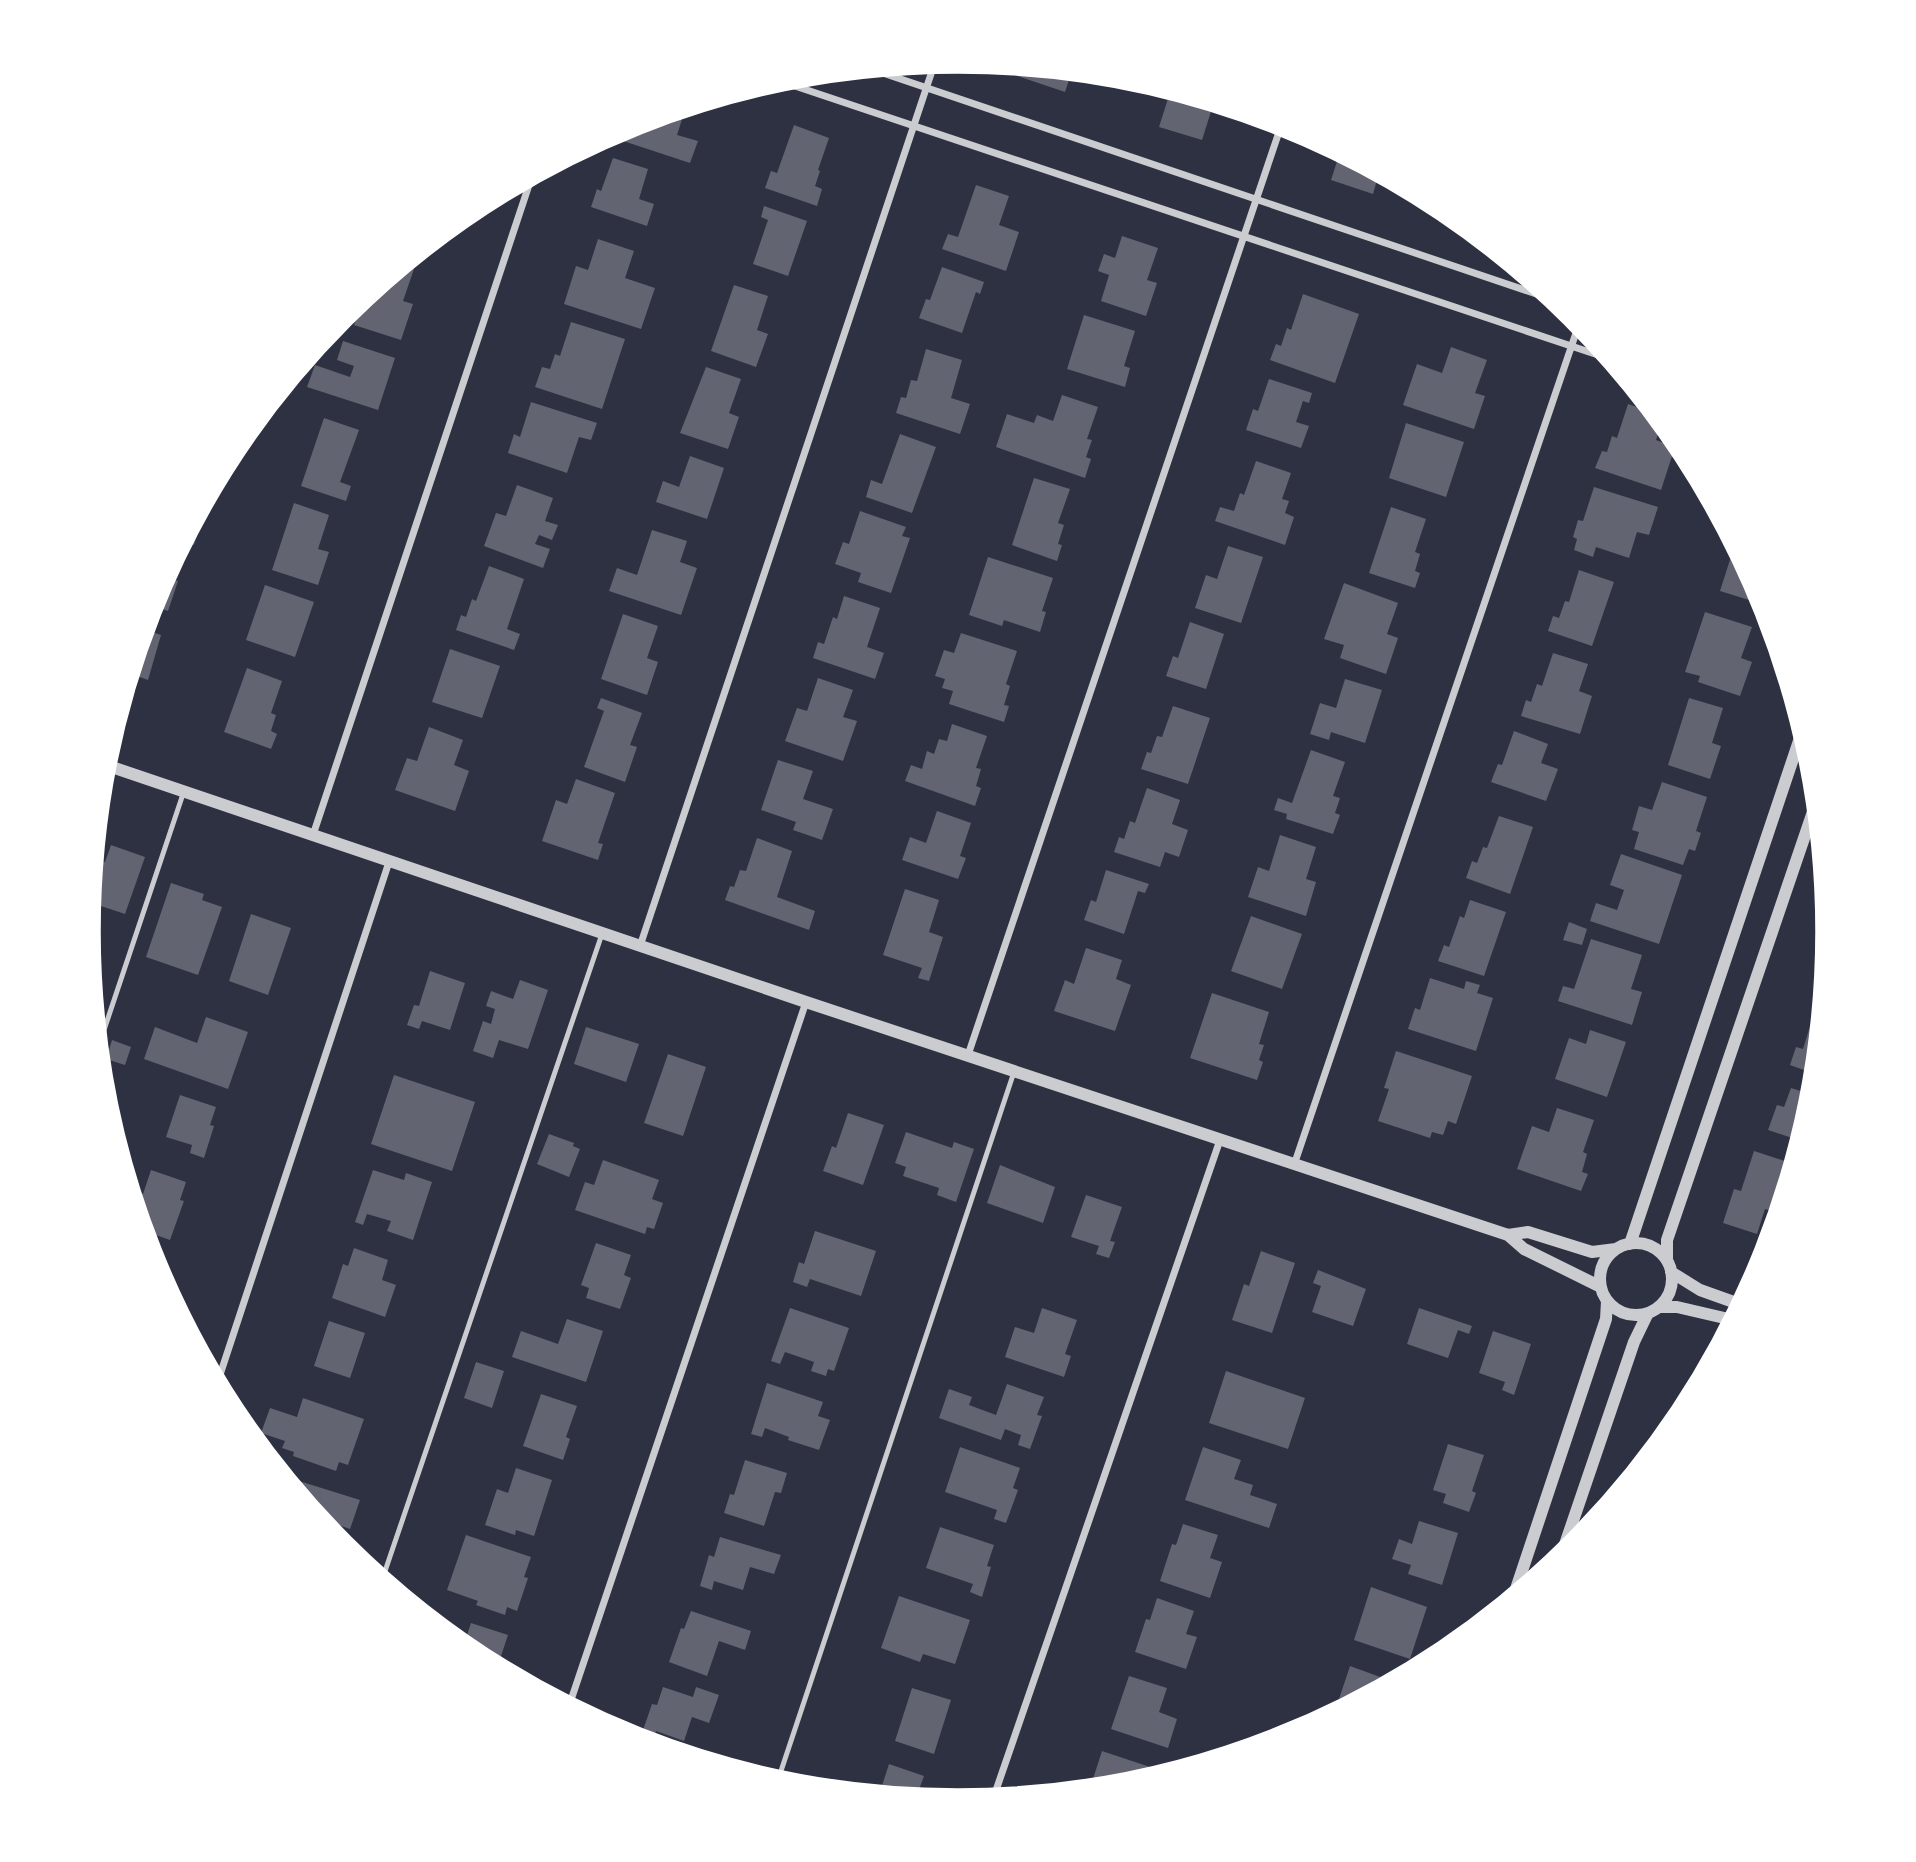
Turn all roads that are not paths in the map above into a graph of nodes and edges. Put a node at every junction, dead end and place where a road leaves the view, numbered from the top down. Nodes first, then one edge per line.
1 (932, 73) edge
2 (889, 75) edge
3 (797, 87) edge
4 (927, 88) junction
5 (914, 126) junction
6 (1278, 134) edge
7 (527, 188) edge
8 (1256, 199) junction
9 (1244, 236) junction
10 (1534, 293) edge
11 (1576, 334) edge
12 (1572, 346) junction
13 (1594, 354) edge
14 (1797, 747) edge
15 (114, 768) edge
16 (184, 791) junction
17 (1810, 818) edge
18 (313, 835) junction
19 (389, 862) junction
20 (603, 934) junction
21 (640, 946) junction
22 (806, 1002) junction
23 (105, 1028) edge
24 (968, 1055) junction
25 (1015, 1070) junction
26 (1220, 1140) junction
27 (1294, 1165) junction
28 (1508, 1235) junction
29 (1630, 1244) junction
30 (1616, 1249) junction
31 (1669, 1266) junction
32 (1601, 1287) junction
33 (1607, 1301) junction
34 (1733, 1302) edge
35 (1654, 1310) junction
36 (1725, 1318) edge
37 (221, 1372) edge
38 (1567, 1538) edge
39 (385, 1571) edge
40 (1518, 1583) edge
41 (572, 1699) edge
42 (781, 1772) edge
43 (997, 1789) edge

1 - 4 street
2 - 4 street
3 - 5 street
4 - 5 street
4 - 8 street
5 - 9 street
5 - 21 street
6 - 8 street
7 - 18 street
8 - 9 street
8 - 10 street
9 - 12 street
9 - 24 street
11 - 12 street
12 - 13 street
12 - 27 street
14 - 29 street
15 - 16 street
16 - 18 street
16 - 23 lane
17 - 31 street
18 - 19 street
19 - 20 street
19 - 37 street
20 - 21 street
20 - 39 lane
21 - 22 street
22 - 24 street
22 - 41 street
24 - 25 street
25 - 26 street
25 - 42 lane
26 - 27 street
26 - 43 street
27 - 28 street
28 - 30 street
28 - 32 street
29 - 30 street
29 - 31 street
30 - 32 street
31 - 34 street
31 - 35 street
32 - 33 street
33 - 35 street
33 - 40 street
35 - 36 street
35 - 38 street

